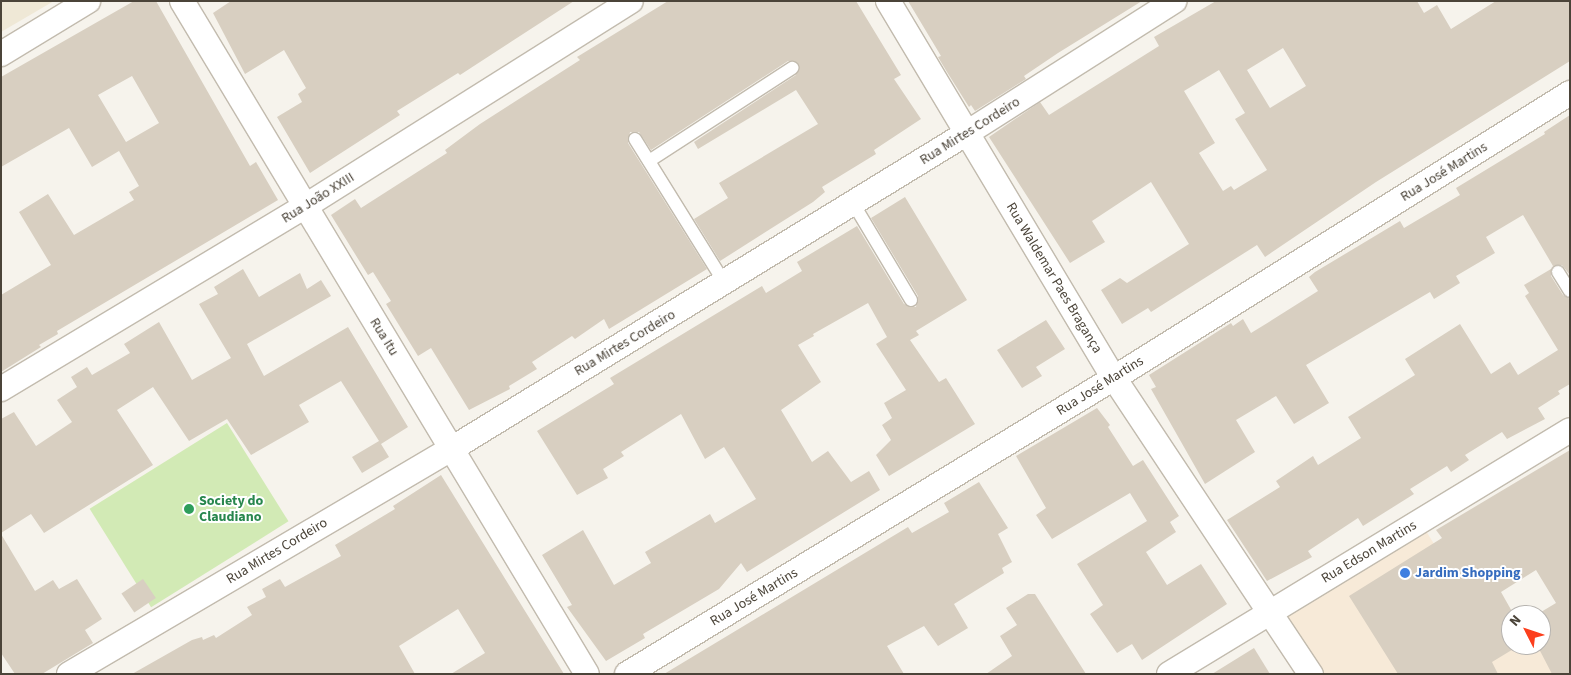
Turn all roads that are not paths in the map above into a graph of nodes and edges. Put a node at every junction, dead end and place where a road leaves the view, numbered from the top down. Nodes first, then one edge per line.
1 (88, 1) edge
2 (182, 1) edge
3 (631, 1) edge
4 (888, 1) edge
5 (1174, 1) edge
6 (1, 54) edge
7 (792, 68) dead end
8 (1570, 93) edge
9 (967, 133) junction
10 (635, 139) dead end
11 (648, 161) junction
12 (853, 203) junction
13 (304, 207) junction
14 (1558, 272) dead end
15 (724, 282) junction
16 (1570, 291) edge
17 (911, 300) dead end
18 (1114, 378) junction
19 (1, 389) edge
20 (1570, 430) edge
21 (453, 448) junction
22 (1272, 611) junction
23 (69, 674) edge
24 (587, 674) edge
25 (627, 674) edge
26 (1169, 674) edge
27 (1311, 674) edge

1 - 6 street
2 - 13 street, Rua Itu
3 - 13 street, Rua João XXIII
4 - 9 street, Rua Waldemar Paes Bragança
5 - 9 street, Rua Mirtes Cordeiro
7 - 11 lane
8 - 18 street, Rua José Martins
9 - 12 street, Rua Mirtes Cordeiro
9 - 18 street, Rua Waldemar Paes Bragança
10 - 11 lane
11 - 15 lane
12 - 15 street, Rua Mirtes Cordeiro
12 - 17 lane
13 - 19 street, Rua João XXIII
13 - 21 street, Rua Itu
14 - 16 lane
15 - 21 street, Rua Mirtes Cordeiro
18 - 22 street, Rua Waldemar Paes Bragança
18 - 25 street, Rua José Martins
20 - 22 street, Rua Edson Martins
21 - 23 street, Rua Mirtes Cordeiro
21 - 24 street, Rua Itu
22 - 26 street, Rua Edson Martins
22 - 27 street, Rua Waldemar Paes Bragança

